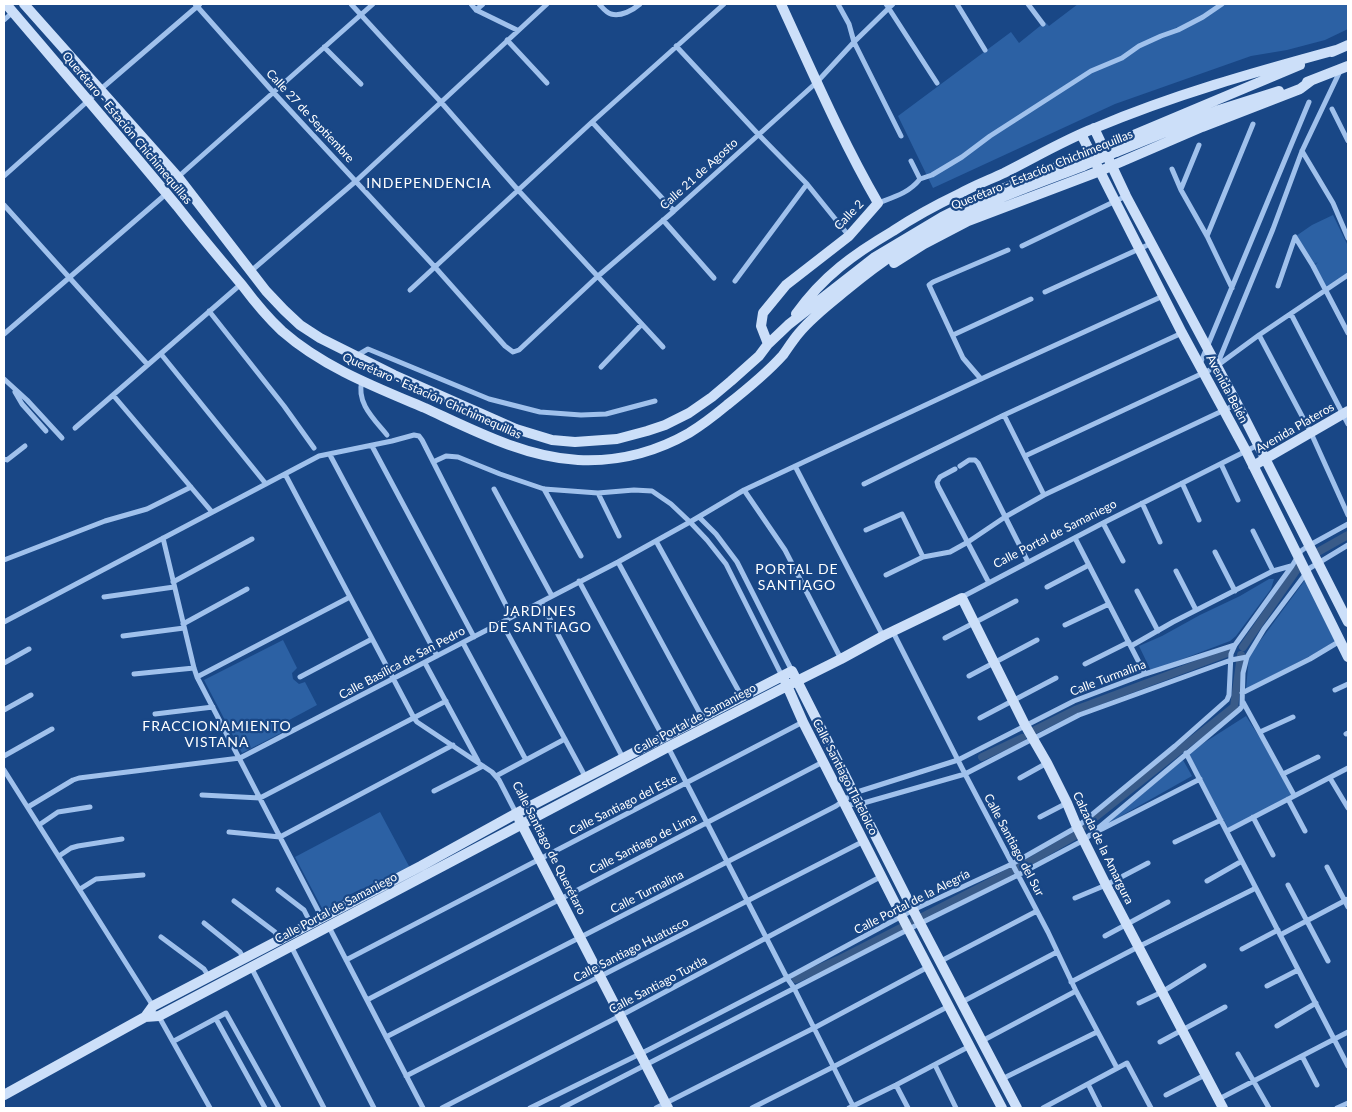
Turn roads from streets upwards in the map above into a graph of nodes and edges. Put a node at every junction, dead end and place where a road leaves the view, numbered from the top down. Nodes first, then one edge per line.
1 (6, 4) edge
2 (24, 4) edge
3 (351, 4) edge
4 (373, 4) edge
5 (471, 4) edge
6 (483, 4) edge
7 (547, 4) edge
8 (599, 4) edge
9 (640, 4) edge
10 (724, 4) edge
11 (781, 4) edge
12 (838, 4) edge
13 (957, 4) edge
14 (1028, 4) edge
15 (1222, 4) edge
16 (197, 5) edge
17 (889, 5) edge
18 (476, 10) junction
19 (13, 12) junction
20 (361, 15) junction
21 (4, 20) edge
22 (1043, 24) dead end
23 (517, 30) junction
24 (507, 40) junction
25 (854, 42) junction
26 (676, 46) junction
27 (1348, 46) edge
28 (324, 47) junction
29 (985, 50) dead end
30 (1336, 50) junction
31 (1345, 68) edge
32 (1312, 80) junction
33 (817, 82) junction
34 (547, 83) dead end
35 (937, 83) dead end
36 (361, 84) dead end
37 (100, 89) junction
38 (274, 93) junction
39 (89, 100) junction
40 (440, 101) junction
41 (1309, 102) dead end
42 (1332, 109) dead end
43 (592, 122) junction
44 (1253, 124) dead end
45 (1094, 128) junction
46 (758, 134) junction
47 (1081, 134) junction
48 (901, 136) dead end
49 (1348, 142) edge
50 (1198, 145) dead end
51 (1114, 148) junction
52 (1302, 151) junction
53 (911, 161) dead end
54 (1081, 162) junction
55 (1112, 166) junction
56 (1172, 169) dead end
57 (1100, 171) junction
58 (4, 176) edge
59 (178, 177) junction
60 (920, 179) junction
61 (356, 181) junction
62 (807, 184) junction
63 (518, 190) junction
64 (1181, 190) junction
65 (166, 194) junction
66 (1126, 196) junction
67 (1115, 201) junction
68 (878, 203) junction
69 (4, 205) edge
70 (674, 211) junction
71 (663, 220) junction
72 (849, 236) junction
73 (1207, 236) junction
74 (1348, 238) edge
75 (1150, 244) junction
76 (1022, 246) dead end
77 (1140, 249) junction
78 (1008, 250) dead end
79 (434, 266) junction
80 (251, 272) junction
81 (1348, 275) edge
82 (597, 277) junction
83 (69, 278) junction
84 (714, 278) dead end
85 (735, 281) dead end
86 (241, 284) junction
87 (1278, 286) dead end
88 (1232, 288) junction
89 (410, 290) dead end
90 (1326, 290) junction
91 (1045, 292) dead end
92 (1164, 296) junction
93 (1031, 299) dead end
94 (209, 311) junction
95 (1291, 314) junction
96 (642, 324) junction
97 (788, 325) junction
98 (1182, 333) junction
99 (1348, 333) edge
100 (4, 334) edge
101 (952, 335) junction
102 (1259, 335) junction
103 (768, 344) junction
104 (663, 347) dead end
105 (1208, 347) junction
106 (513, 352) joint
107 (161, 354) junction
108 (783, 354) junction
109 (356, 356) junction
110 (148, 365) junction
111 (1216, 366) junction
112 (601, 367) dead end
113 (1202, 369) junction
114 (981, 378) junction
115 (4, 379) edge
116 (362, 380) junction
117 (14, 390) junction
118 (113, 395) junction
119 (655, 401) dead end
120 (1237, 404) junction
121 (1225, 411) junction
122 (1346, 413) edge
123 (1004, 415) junction
124 (1348, 424) edge
125 (75, 428) dead end
126 (46, 431) dead end
127 (1311, 433) junction
128 (387, 435) dead end
129 (62, 438) dead end
130 (1258, 445) junction
131 (25, 446) dead end
132 (372, 446) junction
133 (314, 448) dead end
134 (1246, 451) junction
135 (330, 455) junction
136 (1025, 456) junction
137 (1266, 459) junction
138 (4, 460) edge
139 (433, 462) junction
140 (1221, 464) junction
141 (795, 466) junction
142 (1253, 466) junction
143 (285, 474) junction
144 (1182, 483) junction
145 (266, 484) junction
146 (864, 484) dead end
147 (191, 487) junction
148 (494, 489) dead end
149 (544, 489) junction
150 (744, 490) junction
151 (598, 494) junction
152 (1044, 495) junction
153 (1238, 500) dead end
154 (1142, 503) junction
155 (212, 512) junction
156 (1348, 515) edge
157 (699, 517) junction
158 (1005, 517) junction
159 (1199, 520) dead end
160 (690, 522) junction
161 (1103, 523) junction
162 (1348, 524) edge
163 (866, 530) dead end
164 (1254, 531) dead end
165 (619, 536) dead end
166 (163, 538) junction
167 (1075, 538) junction
168 (252, 539) dead end
169 (656, 541) junction
170 (968, 542) junction
171 (1160, 542) dead end
172 (1308, 546) junction
173 (1348, 546) edge
174 (1215, 552) dead end
175 (1298, 555) junction
176 (580, 556) dead end
177 (923, 557) junction
178 (4, 560) edge
179 (1123, 561) dead end
180 (618, 562) junction
181 (1028, 562) junction
182 (1317, 563) junction
183 (1089, 566) junction
184 (1292, 566) junction
185 (1176, 570) dead end
186 (1274, 571) junction
187 (1306, 572) junction
188 (886, 574) dead end
189 (580, 581) junction
190 (989, 583) junction
191 (174, 585) junction
192 (1047, 587) dead end
193 (247, 589) dead end
194 (1137, 591) dead end
195 (1235, 591) junction
196 (552, 596) junction
197 (104, 597) dead end
198 (350, 597) junction
199 (962, 598) junction
200 (1016, 601) dead end
201 (541, 602) junction
202 (1109, 604) junction
203 (1196, 610) junction
204 (512, 617) junction
205 (4, 622) edge
206 (1348, 622) edge
207 (502, 623) junction
208 (974, 624) junction
209 (1065, 625) dead end
210 (184, 626) junction
211 (1158, 631) junction
212 (893, 632) junction
213 (123, 636) dead end
214 (474, 636) junction
215 (883, 636) junction
216 (945, 638) dead end
217 (372, 639) junction
218 (1037, 640) dead end
219 (1340, 641) junction
220 (463, 643) junction
221 (1130, 644) junction
222 (1235, 645) junction
223 (29, 649) dead end
224 (437, 656) junction
225 (1247, 657) junction
226 (1348, 657) edge
227 (841, 659) junction
228 (1231, 660) junction
229 (4, 663) edge
230 (425, 663) junction
231 (994, 664) junction
232 (1085, 664) dead end
233 (194, 668) junction
234 (792, 671) junction
235 (134, 674) dead end
236 (1145, 674) junction
237 (782, 676) junction
238 (969, 676) dead end
239 (197, 677) junction
240 (300, 677) dead end
241 (1056, 678) dead end
242 (393, 679) junction
243 (798, 681) junction
244 (1348, 684) edge
245 (787, 686) junction
246 (1335, 690) dead end
247 (1242, 693) junction
248 (31, 695) dead end
249 (742, 696) junction
250 (1013, 700) junction
251 (1242, 700) junction
252 (446, 701) junction
253 (213, 707) junction
254 (4, 710) edge
255 (155, 714) dead end
256 (702, 717) junction
257 (1293, 717) dead end
258 (414, 718) junction
259 (980, 718) dead end
260 (803, 722) junction
261 (1025, 725) junction
262 (52, 729) dead end
263 (1260, 732) junction
264 (663, 737) junction
265 (1033, 738) junction
266 (565, 739) junction
267 (453, 745) junction
268 (668, 748) junction
269 (1186, 753) junction
270 (4, 756) edge
271 (1318, 757) dead end
272 (240, 758) junction
273 (623, 758) junction
274 (526, 760) junction
275 (958, 760) junction
276 (823, 762) junction
277 (1047, 763) junction
278 (481, 765) junction
279 (1348, 768) edge
280 (4, 770) edge
281 (965, 774) junction
282 (1283, 774) junction
283 (496, 776) junction
284 (586, 778) junction
285 (1020, 778) dead end
286 (1330, 778) junction
287 (1200, 779) junction
288 (686, 783) junction
289 (434, 791) dead end
290 (854, 792) junction
291 (202, 795) dead end
292 (1294, 795) junction
293 (260, 798) junction
294 (1288, 799) junction
295 (1067, 803) junction
296 (842, 804) junction
297 (860, 804) junction
298 (28, 807) junction
299 (90, 807) dead end
300 (1348, 808) edge
301 (516, 813) junction
302 (1040, 817) dead end
303 (1253, 817) junction
304 (1221, 820) junction
305 (707, 822) junction
306 (522, 824) junction
307 (39, 825) junction
308 (1077, 827) junction
309 (1305, 831) dead end
310 (229, 832) dead end
311 (1227, 832) junction
312 (280, 837) junction
313 (1086, 838) junction
314 (122, 839) dead end
315 (864, 841) junction
316 (1175, 842) dead end
317 (1273, 855) dead end
318 (59, 856) junction
319 (540, 859) junction
320 (1242, 861) junction
321 (727, 862) junction
322 (1148, 863) dead end
323 (1012, 864) junction
324 (1327, 867) dead end
325 (143, 875) dead end
326 (1018, 875) junction
327 (882, 876) junction
328 (1207, 882) dead end
329 (1106, 885) junction
330 (1288, 885) dead end
331 (1256, 888) junction
332 (80, 889) junction
333 (278, 890) dead end
334 (560, 898) junction
335 (1075, 898) dead end
336 (1347, 900) edge
337 (234, 901) dead end
338 (747, 901) junction
339 (1168, 902) dead end
340 (1348, 906) edge
341 (913, 910) junction
342 (1037, 911) junction
343 (902, 917) junction
344 (1306, 921) junction
345 (326, 922) junction
346 (204, 923) dead end
347 (921, 923) junction
348 (311, 924) junction
349 (1126, 924) junction
350 (909, 929) junction
351 (1279, 932) junction
352 (161, 936) dead end
353 (1105, 936) dead end
354 (580, 938) junction
355 (766, 938) junction
356 (280, 940) junction
357 (291, 946) junction
358 (1138, 947) junction
359 (1242, 949) dead end
360 (1057, 952) junction
361 (346, 960) junction
362 (941, 961) junction
363 (1328, 961) dead end
364 (248, 963) junction
365 (929, 966) junction
366 (1204, 966) dead end
367 (1298, 970) junction
368 (209, 977) junction
369 (600, 977) junction
370 (787, 978) junction
371 (1071, 982) junction
372 (1267, 986) dead end
373 (794, 988) junction
374 (1076, 992) junction
375 (1162, 992) junction
376 (367, 1000) junction
377 (962, 1002) junction
378 (1139, 1003) dead end
379 (1316, 1003) junction
380 (153, 1006) junction
381 (949, 1006) junction
382 (1225, 1007) dead end
383 (158, 1016) junction
384 (620, 1016) junction
385 (145, 1017) junction
386 (216, 1019) junction
387 (1277, 1026) dead end
388 (814, 1028) junction
389 (1182, 1031) junction
390 (1097, 1032) junction
391 (1348, 1032) edge
392 (386, 1037) junction
393 (1334, 1039) junction
394 (174, 1041) junction
395 (982, 1041) junction
396 (1160, 1042) dead end
397 (970, 1046) junction
398 (640, 1054) junction
399 (1238, 1054) dead end
400 (1302, 1056) junction
401 (646, 1065) junction
402 (935, 1065) junction
403 (1348, 1066) edge
404 (834, 1067) junction
405 (1117, 1068) junction
406 (1205, 1074) junction
407 (406, 1076) junction
408 (1002, 1079) junction
409 (1253, 1081) junction
410 (1088, 1084) junction
411 (896, 1085) junction
412 (1317, 1085) dead end
413 (268, 1086) junction
414 (256, 1093) junction
415 (4, 1095) edge
416 (1166, 1095) dead end
417 (1348, 1103) edge
418 (1220, 1104) edge
419 (663, 1107) edge
420 (1051, 1107) edge
421 (210, 1108) edge
422 (265, 1108) edge
423 (280, 1108) edge
424 (324, 1108) edge
425 (374, 1108) edge
426 (423, 1108) edge
427 (442, 1108) edge
428 (530, 1108) edge
429 (562, 1108) edge
430 (752, 1108) edge
431 (852, 1108) edge
432 (908, 1108) edge
433 (956, 1108) edge
434 (1002, 1108) edge
435 (1017, 1108) edge
436 (1043, 1108) edge
437 (1100, 1108) edge
438 (1151, 1108) edge
439 (1269, 1108) edge
440 (1337, 1108) edge

1 - 19 street, Querétaro - Estación Chichimequillas
2 - 37 street, Querétaro - Estación Chichimequillas
3 - 20 street
4 - 20 street
5 - 18 street
6 - 18 street
7 - 23 street
8 - 9 street
10 - 26 street
11 - 33 street, Calle 2
12 - 25 street
13 - 29 street
14 - 22 street
15 - 60 street
16 - 37 street
16 - 38 street, Calle 27 de Septiembre
17 - 25 street, Calle 21 de Agosto
17 - 35 street
18 - 23 street
19 - 21 street
19 - 39 street, Querétaro - Estación Chichimequillas
20 - 28 street
20 - 40 street
23 - 24 street
24 - 34 street
24 - 40 street
25 - 33 street, Calle 21 de Agosto
25 - 48 street
26 - 43 street
26 - 46 street
27 - 30 street, Querétaro - Estación Chichimequillas
28 - 36 street
28 - 38 street
30 - 45 street
30 - 51 street, Querétaro - Estación Chichimequillas
31 - 32 street, Querétaro - Estación Chichimequillas
31 - 52 street
32 - 51 street, Querétaro - Estación Chichimequillas
32 - 55 street
33 - 46 street, Calle 21 de Agosto
33 - 68 street, Calle 2
37 - 39 street
37 - 59 street, Querétaro - Estación Chichimequillas
38 - 59 street
38 - 61 street, Calle 27 de Septiembre
39 - 58 street
39 - 65 street, Querétaro - Estación Chichimequillas
40 - 61 street
40 - 63 street
41 - 88 street
42 - 49 street
43 - 63 street
43 - 70 street
44 - 73 street
45 - 47 street
45 - 55 street, Avenida Belén
46 - 62 street
46 - 70 street, Calle 21 de Agosto
47 - 57 street, Avenida Belén
47 - 97 street
50 - 64 street
51 - 54 street, Querétaro - Estación Chichimequillas, bridge
52 - 74 street
52 - 111 street
53 - 60 street
54 - 97 street, Querétaro - Estación Chichimequillas
54 - 108 street, Querétaro - Estación Chichimequillas
55 - 57 street
55 - 66 street, Avenida Belén
56 - 64 street
57 - 67 street, Avenida Belén
57 - 108 street
59 - 80 street, Querétaro - Estación Chichimequillas
60 - 68 street
61 - 79 street, Calle 27 de Septiembre
61 - 80 street
62 - 72 street
62 - 85 street
63 - 79 street
63 - 82 street
64 - 73 street
65 - 83 street
65 - 86 street, Querétaro - Estación Chichimequillas
66 - 67 street
66 - 75 street, Avenida Belén
67 - 76 street
67 - 77 street, Avenida Belén
68 - 72 street, Calle 2
69 - 83 street
70 - 71 street, Calle 21 de Agosto
71 - 82 street, Calle 21 de Agosto
71 - 84 street
72 - 103 street, Calle 2
73 - 88 street
75 - 77 street
75 - 105 street, Avenida Belén
77 - 91 street
77 - 92 street, Avenida Belén
78 - 101 street
79 - 89 street
79 - 106 street, Calle 27 de Septiembre
80 - 109 street, Querétaro - Estación Chichimequillas
81 - 90 street
82 - 96 street
82 - 106 street, Calle 21 de Agosto
83 - 100 street
83 - 110 street
86 - 94 street
86 - 116 street, Querétaro - Estación Chichimequillas
87 - 90 street
88 - 105 street
90 - 95 street
90 - 99 street
92 - 98 street, Avenida Belén
92 - 114 street, Calle Basílica de San Pedro
93 - 101 street
94 - 107 street
94 - 133 street
95 - 102 street
95 - 122 street
96 - 104 street
96 - 112 street
97 - 103 street, Querétaro - Estación Chichimequillas
98 - 113 street, Avenida Belén
98 - 123 street
101 - 114 street
102 - 111 street
102 - 127 street
103 - 109 street, Querétaro - Estación Chichimequillas
105 - 111 street, Avenida Belén
105 - 113 street
107 - 110 street
107 - 145 street
108 - 116 street, Querétaro - Estación Chichimequillas
109 - 119 street
110 - 118 street
111 - 113 street
111 - 120 street, Avenida Belén
113 - 121 street, Avenida Belén
113 - 136 street
114 - 141 street, Calle Basílica de San Pedro
115 - 117 street
116 - 128 street
117 - 126 street
117 - 129 street
118 - 125 street
118 - 147 street
120 - 121 street
120 - 130 street, Avenida Belén
121 - 134 street, Avenida Belén
121 - 152 street
122 - 124 street
122 - 127 street, Avenida Plateros
123 - 136 street
123 - 146 street
127 - 137 street, Avenida Plateros
127 - 156 street
130 - 134 street, Calle Portal de Samaniego
130 - 137 street, Avenida Belén
131 - 138 street
132 - 135 street
132 - 139 street
132 - 214 street
134 - 140 street, Calle Portal de Samaniego
134 - 142 street, Avenida Belén
135 - 143 street
135 - 224 street
136 - 152 street
137 - 142 street, Avenida Plateros
137 - 172 street, Avenida Belén
139 - 149 street, Calle Santiago Tlatelolco
139 - 204 street
140 - 144 street, Calle Portal de Samaniego
140 - 153 street
141 - 150 street, Calle Basílica de San Pedro
141 - 215 street
142 - 175 street, Avenida Belén
143 - 145 street
143 - 198 street, Calle Santiago de Querétaro
144 - 154 street, Calle Portal de Samaniego
144 - 159 street
145 - 155 street
147 - 155 street
147 - 178 street
148 - 196 street
149 - 151 street, Calle Santiago Tlatelolco
149 - 176 street
150 - 157 street, Calle Basílica de San Pedro
150 - 227 street
151 - 160 street, Calle Santiago Tlatelolco
151 - 165 street
152 - 158 street
154 - 161 street, Calle Portal de Samaniego
154 - 171 street
155 - 166 street
157 - 160 street, Calle Basílica de San Pedro
157 - 234 street, Calle Santiago Tlatelolco
158 - 170 street
158 - 170 street
158 - 181 street
160 - 169 street, Calle Basílica de San Pedro
160 - 237 street, Calle Santiago Tlatelolco
161 - 167 street, Calle Portal de Samaniego
161 - 179 street
162 - 172 street
163 - 177 street
164 - 186 street
166 - 191 street
166 - 205 street
167 - 181 street, Calle Portal de Samaniego
167 - 183 street
168 - 191 street
169 - 180 street, Calle Basílica de San Pedro
169 - 249 street
170 - 177 street
170 - 190 street
172 - 175 street
172 - 182 street, Avenida Belén
173 - 182 street
174 - 195 street
175 - 184 street
175 - 187 street, Avenida Belén
177 - 188 street
180 - 189 street, Calle Basílica de San Pedro
180 - 256 street
181 - 190 street, Calle Portal de Samaniego
182 - 187 street
182 - 206 street, Avenida Belén
183 - 192 street
183 - 202 street
184 - 186 street
184 - 222 street
185 - 203 street
186 - 195 street
187 - 219 street, Avenida Belén
187 - 225 street
189 - 196 street, Calle Basílica de San Pedro
189 - 264 street
190 - 199 street, Calle Portal de Samaniego
191 - 197 street
191 - 210 street
193 - 210 street
194 - 211 street
195 - 203 street
196 - 201 street, Calle Basílica de San Pedro
198 - 217 street, Calle Santiago de Querétaro
198 - 239 street
199 - 208 street, Calzada de la Amargura
199 - 212 street, Calle Portal de Samaniego
200 - 208 street
201 - 204 street, Calle Basílica de San Pedro
201 - 273 street
202 - 209 street
202 - 221 street
203 - 211 street
204 - 207 street, Calle Basílica de San Pedro
207 - 214 street, Calle Basílica de San Pedro
207 - 266 street
208 - 216 street
208 - 231 street, Calzada de la Amargura
210 - 213 street
210 - 233 street
211 - 221 street
212 - 215 street, Calle Portal de Samaniego
212 - 275 street, Calle Santiago del Sur
214 - 220 street, Calle Basílica de San Pedro
215 - 227 street, Calle Portal de Samaniego
217 - 240 street
217 - 242 street, Calle Santiago de Querétaro
218 - 231 street
219 - 226 street, Avenida Belén
219 - 247 street
220 - 224 street, Calle Basílica de San Pedro
220 - 274 street
221 - 232 street
221 - 236 street
222 - 228 street, Calle Portal de la Alegría
222 - 236 street, Calle Turmalina
223 - 229 street
224 - 230 street, Calle Basílica de San Pedro
225 - 228 street, Calle Turmalina
225 - 247 street
227 - 243 street, Calle Portal de Samaniego
228 - 265 street, Calle Turmalina
228 - 308 street, Calle Portal de la Alegría
230 - 242 street, Calle Basílica de San Pedro
230 - 252 street
231 - 238 street
231 - 250 street, Calzada de la Amargura
233 - 235 street
233 - 239 street
234 - 237 street, Calle Portal de Samaniego
234 - 243 street, Calle Santiago Tlatelolco
236 - 261 street, Calle Turmalina
237 - 245 street, Calle Santiago Tlatelolco
237 - 249 street, Calle Portal de Samaniego
239 - 253 street
241 - 250 street
242 - 258 street, Calle Santiago de Querétaro
242 - 272 street, Calle Basílica de San Pedro
243 - 245 street, Calle Portal de Samaniego
243 - 290 street, Calle Santiago Tlatelolco
244 - 246 street
245 - 260 street, Calle Santiago Tlatelolco
245 - 268 street, Calle Portal de Samaniego
247 - 251 street
248 - 254 street
249 - 256 street, Calle Portal de Samaniego
250 - 259 street
250 - 261 street, Calzada de la Amargura
251 - 263 street
251 - 269 street, Calle Portal de la Alegría
252 - 258 street
252 - 278 street
253 - 255 street
253 - 272 street
256 - 264 street, Calle Portal de Samaniego
257 - 263 street
258 - 267 street, Calle Santiago de Querétaro
258 - 293 street
260 - 276 street, Calle Santiago Tlatelolco
260 - 288 street, Calle Santiago del Este
261 - 265 street, Calzada de la Amargura
261 - 275 street, Calle Turmalina
262 - 270 street
263 - 282 street
264 - 273 street, Calle Portal de Samaniego
265 - 277 street, Calzada de la Amargura
265 - 281 street, Calle Turmalina
266 - 274 street
266 - 284 street
267 - 278 street, Calle Santiago de Querétaro
267 - 312 street
268 - 288 street
268 - 306 street, Calle Portal de Samaniego
269 - 287 street
269 - 313 street, Calle Portal de la Alegría
271 - 282 street
272 - 293 street
272 - 298 street, Calle Basílica de San Pedro
273 - 284 street, Calle Portal de Samaniego
274 - 283 street
275 - 281 street, Calle Santiago del Sur
275 - 290 street, Calle Turmalina
276 - 296 street, Calle Santiago Tlatelolco
276 - 305 street, Calle Santiago de Lima
277 - 285 street
277 - 295 street, Calzada de la Amargura
278 - 283 street, Calle Santiago de Querétaro
278 - 289 street
279 - 286 street
280 - 298 street
281 - 297 street, Calle Turmalina
281 - 323 street, Calle Santiago del Sur
282 - 292 street
283 - 301 street, Calle Santiago de Querétaro
284 - 301 street, Calle Portal de Samaniego
286 - 292 street
286 - 300 street
287 - 304 street
287 - 313 street, Calzada de la Amargura
288 - 305 street
288 - 319 street, Calle Santiago del Este
290 - 296 street, Calle Turmalina
290 - 297 street, Calle Santiago Tlatelolco
291 - 293 street
292 - 294 street
293 - 312 street
294 - 303 street
294 - 309 street
295 - 302 street
295 - 308 street, Calzada de la Amargura
296 - 297 street, Calle Turmalina
296 - 315 street, Calle Santiago Tlatelolco
296 - 321 street, Calle Turmalina
297 - 341 street, Calle Santiago Tlatelolco
298 - 307 street
299 - 307 street
301 - 306 street, Calle Santiago de Querétaro
301 - 345 street, Calle Portal de Samaniego
303 - 311 street
303 - 317 street
304 - 311 street
304 - 316 street
305 - 321 street
305 - 334 street, Calle Santiago de Lima
306 - 319 street, Calle Santiago de Querétaro
306 - 345 street, Calle Portal de Samaniego
307 - 318 street
308 - 313 street, Calzada de la Amargura
308 - 323 street, Calle Portal de la Alegría
310 - 312 street
311 - 320 street
312 - 345 street
313 - 326 street, Calle Portal de la Alegría
313 - 329 street, Calzada de la Amargura
314 - 318 street
315 - 327 street, Calle Santiago Tlatelolco
315 - 338 street, Calle Santiago Huatusco
318 - 332 street
319 - 334 street, Calle Santiago de Querétaro
319 - 361 street, Calle Santiago del Este
320 - 328 street
320 - 331 street
321 - 338 street
321 - 354 street, Calle Turmalina
322 - 329 street
323 - 326 street, Calle Santiago del Sur
323 - 341 street, Calle Portal de la Alegría
324 - 336 street
325 - 332 street
326 - 342 street, Calle Santiago del Sur
326 - 347 street, Calle Portal de la Alegría
327 - 343 street, Calle Santiago Tlatelolco
327 - 355 street, Calle Santiago Tuxtla
329 - 335 street
329 - 349 street, Calzada de la Amargura
330 - 344 street
331 - 351 street
331 - 358 street
332 - 380 street
333 - 348 street
334 - 354 street, Calle Santiago de Querétaro
334 - 376 street, Calle Santiago de Lima
336 - 340 street
336 - 344 street
337 - 356 street
338 - 355 street
338 - 369 street, Calle Santiago Huatusco
339 - 349 street
341 - 343 street, Calle Portal de la Alegría
341 - 347 street, Calle Santiago Tlatelolco
342 - 360 street, Calle Santiago del Sur
342 - 362 street
343 - 350 street, Calle Santiago Tlatelolco
343 - 370 street, Calle Portal de la Alegría
344 - 351 street
344 - 363 street
345 - 348 street, Calle Portal de Samaniego
345 - 357 street, Calle Portal de Samaniego
345 - 361 street
346 - 364 street
347 - 350 street, Calle Portal de la Alegría
347 - 362 street, Calle Santiago Tlatelolco
348 - 356 street, Calle Portal de Samaniego
349 - 353 street
349 - 358 street, Calzada de la Amargura
350 - 365 street, Calle Santiago Tlatelolco
350 - 373 street, Calle Portal de la Alegría
351 - 359 street
351 - 367 street
352 - 368 street
354 - 369 street, Calle Santiago de Querétaro
354 - 392 street, Calle Turmalina
355 - 370 street
355 - 384 street, Calle Santiago Tuxtla
356 - 364 street, Calle Portal de Samaniego
357 - 364 street, Calle Portal de Samaniego
357 - 425 street
358 - 371 street
358 - 375 street, Calzada de la Amargura
360 - 371 street, Calle Santiago del Sur
360 - 377 street
361 - 376 street
362 - 377 street, Calle Santiago Tlatelolco
364 - 368 street, Calle Portal de Samaniego
364 - 383 street, Calle Portal de Samaniego
364 - 424 street
365 - 381 street, Calle Santiago Tlatelolco
365 - 388 street
366 - 375 street
367 - 372 street
367 - 379 street
368 - 380 street, Calle Portal de Samaniego
369 - 384 street, Calle Santiago de Querétaro
369 - 407 street, Calle Santiago Huatusco
370 - 373 street
370 - 398 street, Calle Portal de la Alegría
371 - 374 street, Calle Santiago del Sur
373 - 388 street
373 - 401 street, Calle Portal de la Alegría
374 - 390 street, Calle Santiago del Sur
374 - 395 street
375 - 378 street
375 - 389 street, Calzada de la Amargura
376 - 392 street
377 - 395 street, Calle Santiago Tlatelolco
379 - 387 street
379 - 393 street
380 - 383 street
380 - 385 street, Calle Portal de Samaniego
381 - 397 street, Calle Santiago Tlatelolco
381 - 404 street
382 - 389 street
383 - 385 street, Calle Portal de Samaniego
383 - 394 street
384 - 398 street, Calle Santiago de Querétaro
384 - 427 street, Calle Santiago Tuxtla
385 - 415 street, Calle Portal de Samaniego
386 - 394 street
386 - 413 street
386 - 414 street
388 - 404 street
388 - 419 street
389 - 396 street
389 - 406 street, Calzada de la Amargura
390 - 405 street, Calle Santiago del Sur
390 - 408 street
391 - 393 street
392 - 407 street
393 - 400 street
393 - 403 street
394 - 421 street
395 - 408 street, Calle Santiago Tlatelolco
397 - 402 street
397 - 434 street, Calle Santiago Tlatelolco
398 - 401 street, Calle Santiago de Querétaro
398 - 428 street, Calle Portal de la Alegría
399 - 409 street
400 - 409 street
400 - 412 street
401 - 419 street, Calle Santiago de Querétaro
401 - 429 street, Calle Portal de la Alegría
402 - 411 street
402 - 433 street
404 - 430 street
404 - 431 street
405 - 410 street
405 - 438 street
406 - 416 street
406 - 418 street, Calzada de la Amargura
407 - 426 street
408 - 435 street, Calle Santiago Tlatelolco
409 - 418 street
409 - 439 street
410 - 420 street
410 - 437 street
411 - 431 street
411 - 432 street
413 - 414 street
413 - 423 street
414 - 422 street
417 - 440 street
420 - 436 street

